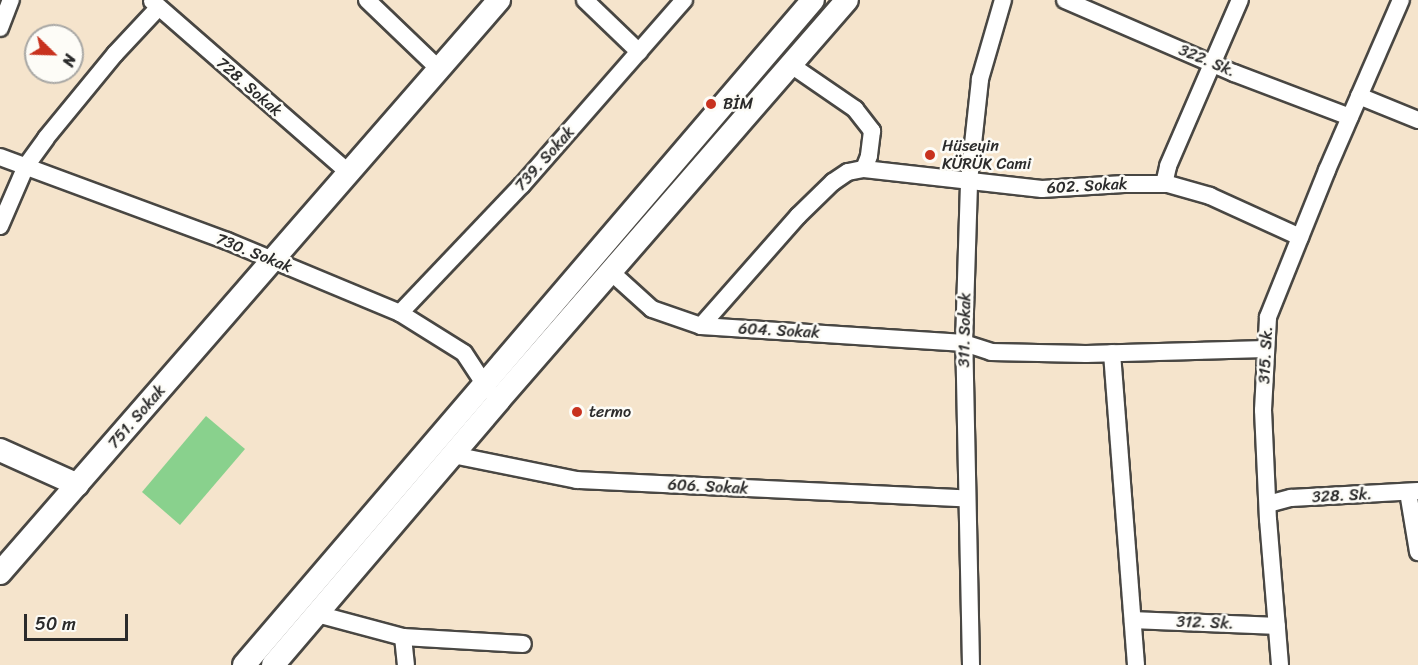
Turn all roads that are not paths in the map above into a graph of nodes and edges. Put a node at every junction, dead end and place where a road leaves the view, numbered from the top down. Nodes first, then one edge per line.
1 (11, 0) edge
2 (367, 0) edge
3 (500, 0) edge
4 (585, 0) edge
5 (684, 0) edge
6 (813, 0) edge
7 (848, 0) edge
8 (1004, 0) edge
9 (1065, 0) edge
10 (1240, 0) edge
11 (1401, 0) edge
12 (155, 4) edge
13 (0, 28) edge
14 (639, 52) junction
15 (1211, 63) junction
16 (791, 64) junction
17 (439, 69) junction
18 (1359, 96) junction
19 (1350, 117) junction
20 (1418, 120) edge
21 (0, 157) edge
22 (26, 166) junction
23 (864, 169) junction
24 (349, 173) junction
25 (969, 181) junction
26 (1164, 184) junction
27 (0, 226) edge
28 (1300, 237) junction
29 (274, 261) junction
30 (610, 272) junction
31 (557, 299) junction
32 (400, 314) junction
33 (569, 321) junction
34 (701, 326) junction
35 (964, 343) junction
36 (1266, 349) junction
37 (1112, 353) junction
38 (491, 393) junction
39 (0, 450) edge
40 (453, 455) junction
41 (78, 485) junction
42 (1413, 491) edge
43 (966, 498) junction
44 (1268, 504) junction
45 (1418, 552) edge
46 (0, 573) edge
47 (317, 614) junction
48 (1133, 620) junction
49 (1276, 626) junction
50 (403, 637) junction
51 (523, 644) dead end
52 (243, 665) edge
53 (273, 665) edge
54 (405, 665) edge
55 (971, 665) edge
56 (1136, 665) edge
57 (1280, 665) edge

1 - 13 street
2 - 17 street
3 - 17 main road, 751. Sokak
4 - 14 street
5 - 14 street, 739. Sokak
6 - 31 main road
7 - 16 main road
8 - 25 street, 311. Sokak
9 - 15 street, 322. Sk.
10 - 15 street
11 - 18 street, 315. Sk.
12 - 22 street
12 - 24 street, 728. Sokak
14 - 32 street, 739. Sokak
15 - 19 street, 322. Sk.
15 - 26 street
16 - 23 street
16 - 30 main road
17 - 24 main road, 751. Sokak
18 - 19 street, 315. Sk.
18 - 20 street
19 - 28 street, 315. Sk.
21 - 22 street, 730. Sokak
22 - 27 street
22 - 29 street, 730. Sokak
23 - 25 street, 602. Sokak
23 - 34 street
24 - 29 main road, 751. Sokak
25 - 26 street, 602. Sokak
25 - 35 street, 311. Sokak
26 - 28 street, 602. Sokak
28 - 36 street, 315. Sk.
29 - 32 street, 730. Sokak
29 - 41 main road, 751. Sokak
30 - 33 main road
30 - 34 street, 604. Sokak
31 - 33 street
31 - 38 main road
32 - 38 street, 730. Sokak
33 - 38 main road
34 - 35 street, 604. Sokak
35 - 37 street, 604. Sokak
35 - 43 street, 311. Sokak
36 - 37 street, 604. Sokak
36 - 44 street, 315. Sk.
37 - 48 street
38 - 40 main road
38 - 52 main road
39 - 41 main road
40 - 43 street, 606. Sokak
40 - 47 main road
41 - 46 main road, 751. Sokak
42 - 44 street, 328. Sk.
42 - 45 street
43 - 55 street, 311. Sokak
44 - 49 street, 315. Sk.
47 - 50 street
47 - 53 main road
48 - 49 street, 312. Sk.
48 - 56 street
49 - 57 street, 315. Sk.
50 - 51 street
50 - 54 street

